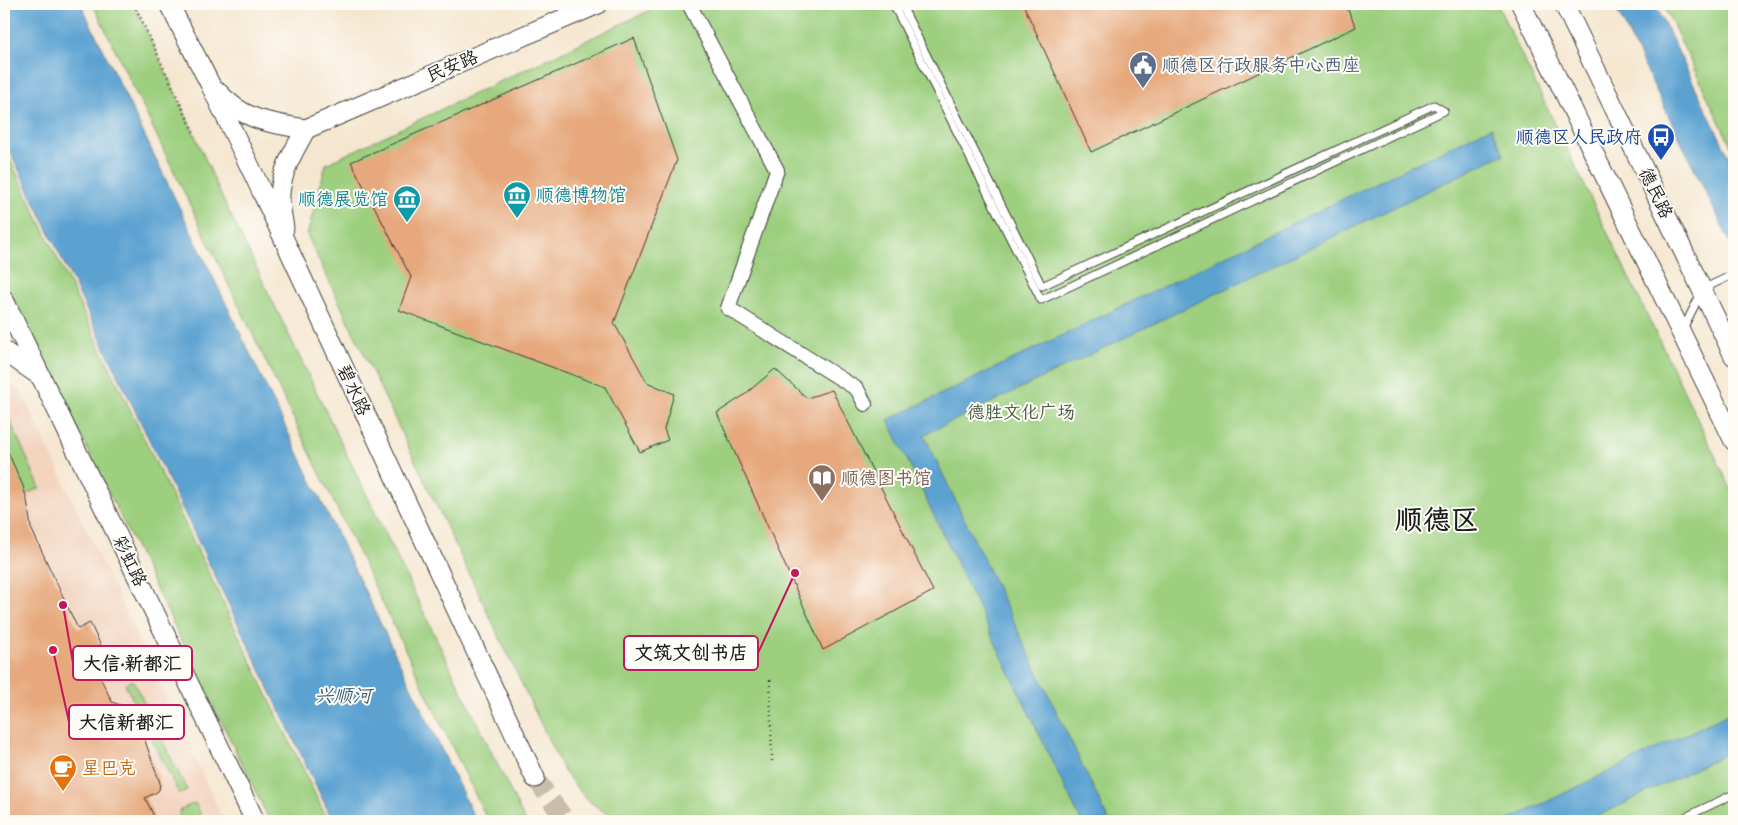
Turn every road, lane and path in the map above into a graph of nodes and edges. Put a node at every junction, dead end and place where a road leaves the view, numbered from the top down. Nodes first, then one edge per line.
1 (134, 4) edge
2 (169, 4) edge
3 (598, 4) edge
4 (689, 4) edge
5 (893, 4) edge
6 (901, 4) edge
7 (1522, 4) edge
8 (1564, 4) edge
9 (210, 84) junction
10 (306, 129) junction
11 (194, 132) dead end
12 (287, 246) junction
13 (1734, 274) edge
14 (1703, 290) junction
15 (4, 300) edge
16 (1681, 332) junction
17 (4, 352) edge
18 (1734, 356) edge
19 (41, 377) junction
20 (865, 404) dead end
21 (1734, 439) edge
22 (770, 680) dead end
23 (772, 761) dead end
24 (535, 778) tunnel mouth
25 (1734, 794) edge
26 (255, 821) edge
27 (1677, 821) edge

1 - 11 path
2 - 9 main road, 碧水路
3 - 10 main road, 民安路
4 - 20 street
5 - 6 lane
7 - 16 main road
8 - 14 main road, 德民路
9 - 10 main road
9 - 12 main road, 碧水路
10 - 12 main road
12 - 24 main road, 碧水路
13 - 14 lane
14 - 16 lane
14 - 18 main road, 德民路
15 - 19 main road, 彩虹路
16 - 21 main road
17 - 19 main road
19 - 26 main road, 彩虹路
22 - 23 path
25 - 27 lane

